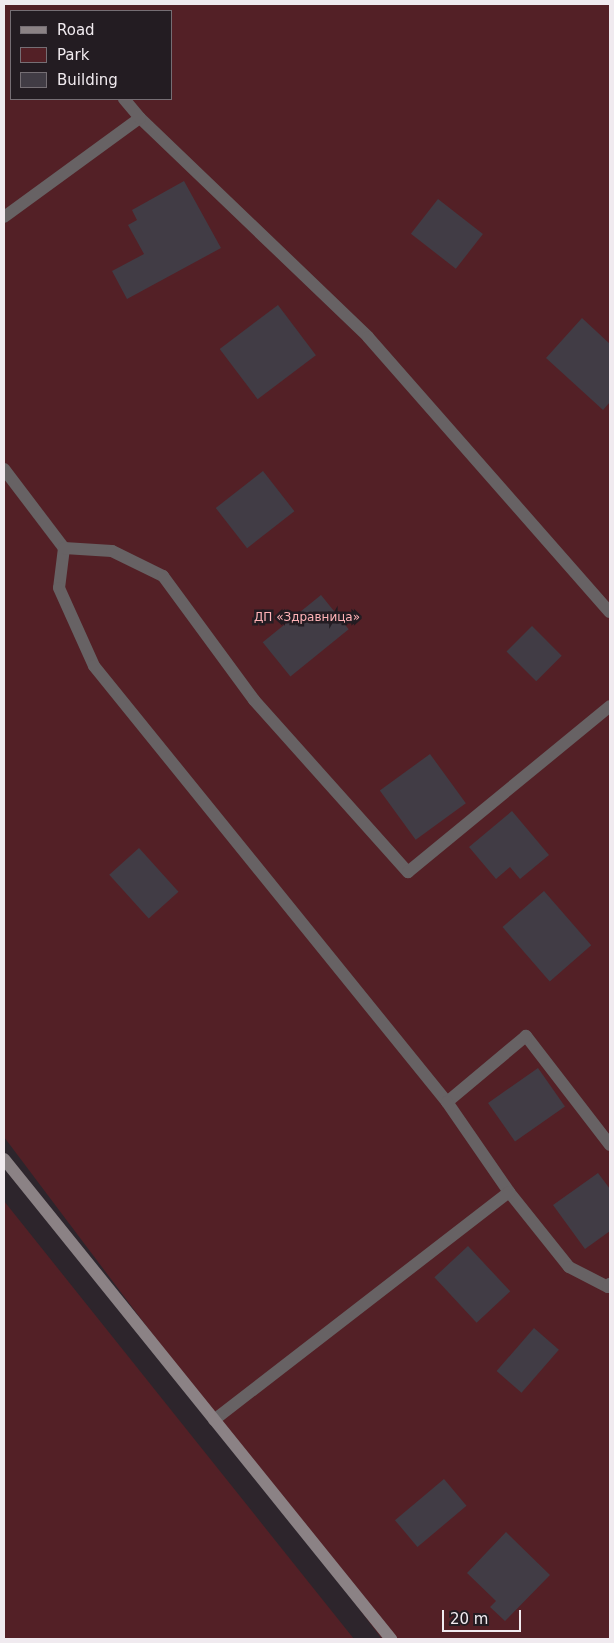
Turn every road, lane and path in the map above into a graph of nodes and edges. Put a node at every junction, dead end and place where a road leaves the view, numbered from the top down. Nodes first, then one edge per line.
1 (125, 100) edge
2 (140, 118) junction
3 (4, 217) edge
4 (4, 469) edge
5 (64, 548) junction
6 (610, 612) edge
7 (610, 706) edge
8 (446, 1102) junction
9 (610, 1146) edge
10 (4, 1159) edge
11 (509, 1192) junction
12 (610, 1284) edge
13 (214, 1420) junction
14 (391, 1639) edge

1 - 2 lane
2 - 3 lane
2 - 6 lane
4 - 5 lane
5 - 7 lane
5 - 8 lane
8 - 9 lane
8 - 11 lane
10 - 13 street
11 - 12 lane
11 - 13 lane
13 - 14 street

